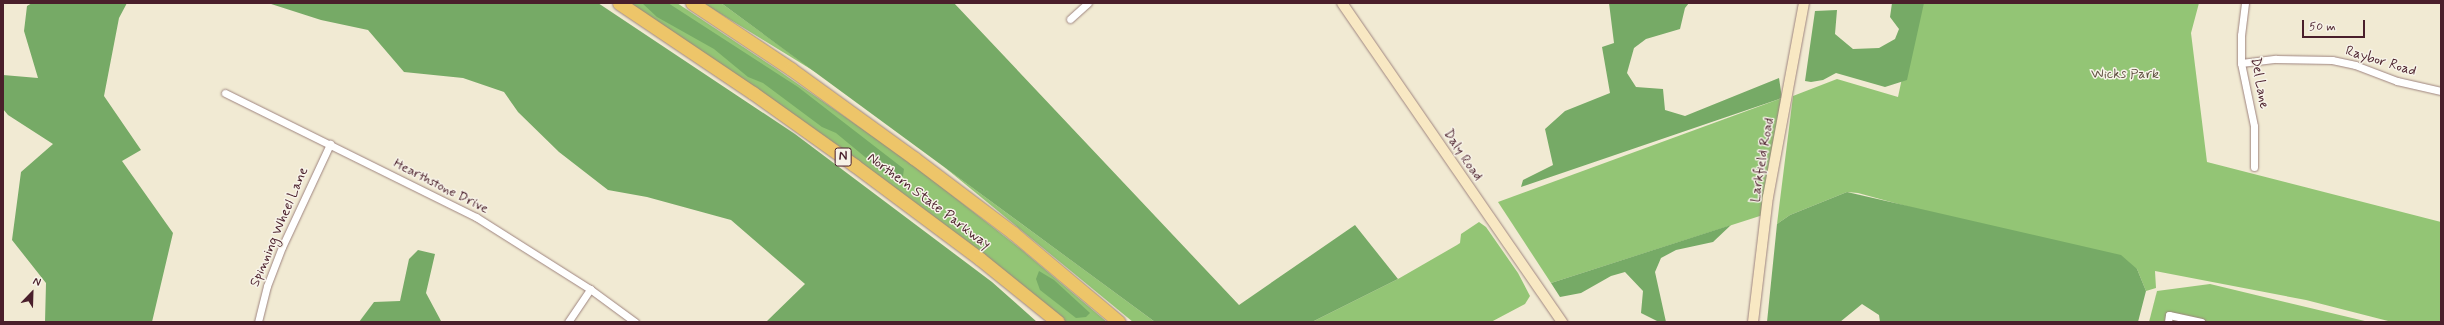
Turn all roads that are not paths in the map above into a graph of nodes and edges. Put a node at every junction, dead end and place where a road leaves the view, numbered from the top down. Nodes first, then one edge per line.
1 (619, 3) edge
2 (692, 3) edge
3 (1088, 3) edge
4 (1804, 3) edge
5 (2245, 3) edge
6 (1346, 4) edge
7 (1070, 19) dead end
8 (2241, 63) junction
9 (2441, 91) edge
10 (225, 93) dead end
11 (330, 144) junction
12 (2254, 167) dead end
13 (590, 289) junction
14 (258, 322) edge
15 (568, 322) edge
16 (635, 322) edge
17 (1058, 322) edge
18 (1119, 322) edge
19 (1562, 322) edge
20 (1753, 322) edge
21 (2168, 322) edge
22 (2201, 322) edge

1 - 17 highway, Northern State Parkway / N
2 - 18 highway, Northern State Parkway
3 - 7 street
4 - 20 street, Larkfield Road
5 - 8 street, Del Lane
6 - 19 street, Daly Road
8 - 9 street, Raybor Road
8 - 12 street, Del Lane
10 - 11 street, Hearthstone Drive
11 - 13 street, Hearthstone Drive
11 - 14 street, Spinning Wheel Lane
13 - 15 street
13 - 16 street, Hearthstone Drive
21 - 22 street

